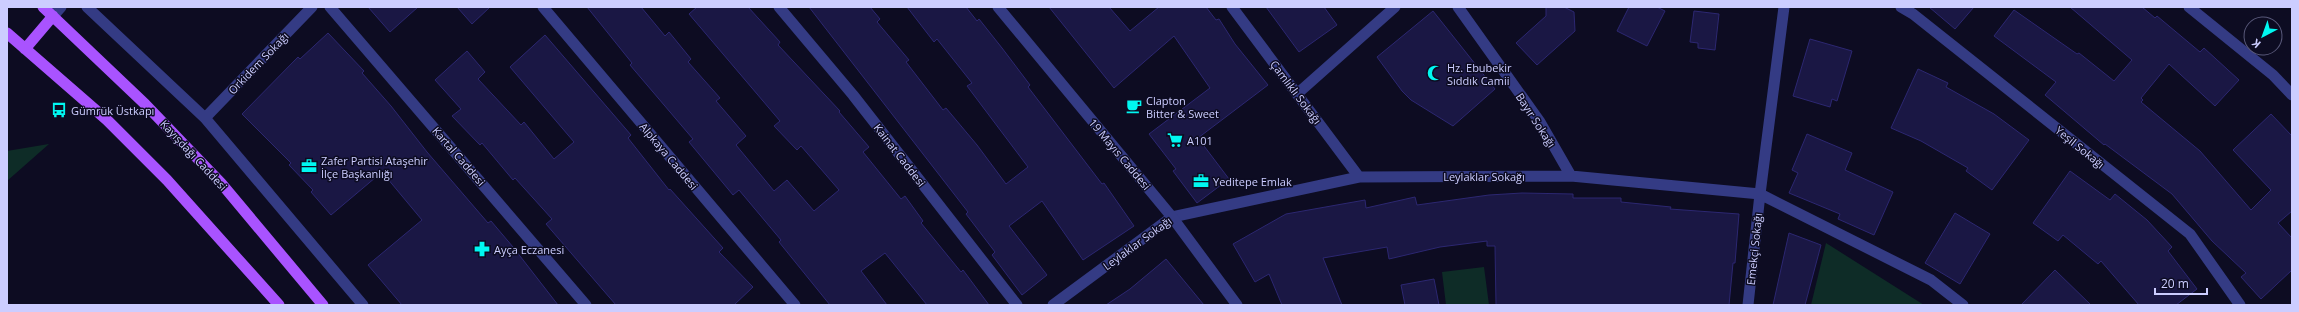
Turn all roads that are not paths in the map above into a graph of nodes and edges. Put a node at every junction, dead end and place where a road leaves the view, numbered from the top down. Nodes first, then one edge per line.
1 (43, 7) edge
2 (61, 7) edge
3 (86, 7) edge
4 (312, 7) edge
5 (330, 7) edge
6 (543, 7) edge
7 (779, 7) edge
8 (998, 7) edge
9 (1232, 7) edge
10 (1395, 7) edge
11 (1458, 7) edge
12 (1784, 7) edge
13 (1901, 7) edge
14 (2190, 7) edge
15 (54, 16) junction
16 (7, 33) edge
17 (26, 49) junction
18 (1297, 94) junction
19 (2292, 95) edge
20 (205, 118) junction
21 (1571, 176) junction
22 (1359, 177) junction
23 (1760, 194) junction
24 (1172, 217) junction
25 (279, 305) edge
26 (323, 305) edge
27 (363, 305) edge
28 (586, 305) edge
29 (795, 305) edge
30 (1017, 305) edge
31 (1053, 305) edge
32 (1237, 305) edge
33 (1748, 305) edge
34 (1963, 305) edge
35 (2240, 305) edge

1 - 15 main road, Kayışdağı Caddesi
2 - 15 street
3 - 20 street
4 - 20 street, Orkidem Sokağı
5 - 28 street, Kartal Caddesi
6 - 29 street, Alpkaya Caddesi
7 - 30 street, Kainat Caddesi
8 - 24 street, 19 Mayıs Caddesi
9 - 18 street, Çamlıklı Sokağı
10 - 18 street
11 - 21 street, Bayır Sokağı
12 - 23 street
13 - 35 street, Yeşil Sokağı
14 - 19 street
15 - 17 main road
15 - 26 main road, Kayışdağı Caddesi
16 - 17 main road
17 - 25 main road
18 - 22 street, Çamlıklı Sokağı
20 - 27 street
21 - 22 street, Leylaklar Sokağı
21 - 23 street, Leylaklar Sokağı
22 - 24 street, Leylaklar Sokağı
23 - 33 street, Emekçi Sokağı
23 - 34 street
24 - 31 street, Leylaklar Sokağı
24 - 32 street, 19 Mayıs Caddesi

